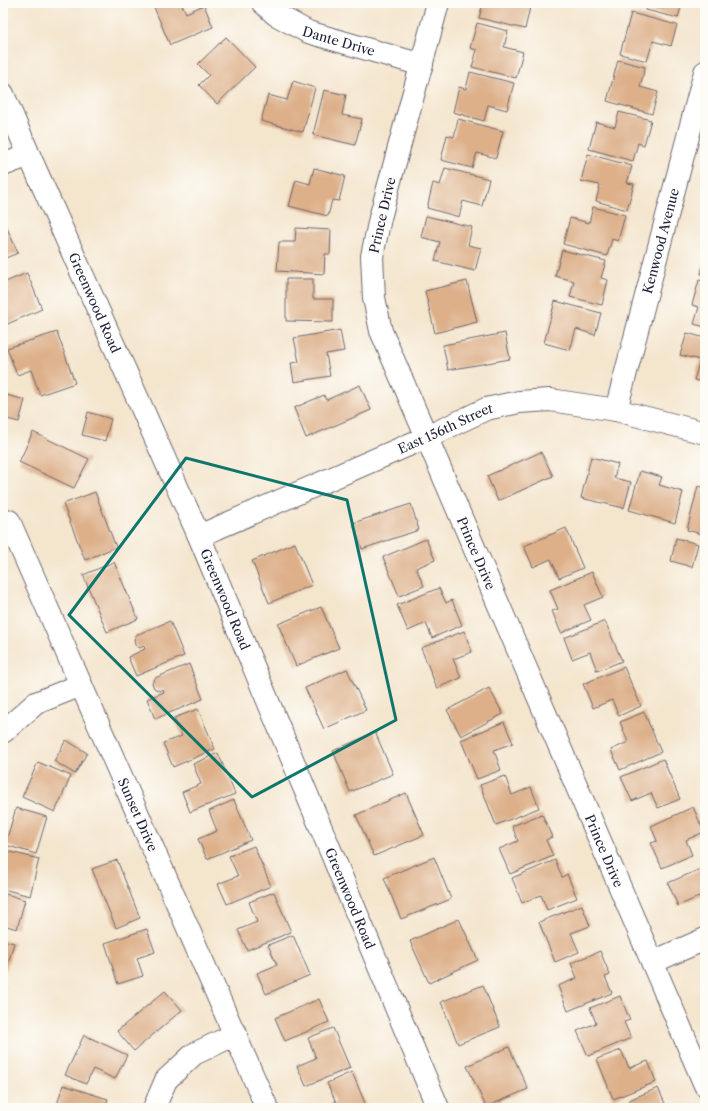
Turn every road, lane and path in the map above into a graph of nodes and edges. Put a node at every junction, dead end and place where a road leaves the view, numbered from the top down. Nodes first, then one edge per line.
1 (262, 3) edge
2 (438, 3) edge
3 (422, 65) junction
4 (705, 72) edge
5 (3, 94) edge
6 (29, 155) junction
7 (3, 165) edge
8 (616, 410) junction
9 (705, 433) edge
10 (427, 437) junction
11 (6, 520) edge
12 (199, 536) junction
13 (81, 685) junction
14 (3, 732) edge
15 (705, 940) edge
16 (653, 962) junction
17 (236, 1034) junction
18 (705, 1085) edge
19 (154, 1108) edge
20 (267, 1108) edge
21 (438, 1108) edge

1 - 3 street, Dante Drive
2 - 3 street, Prince Drive
3 - 10 street, Prince Drive
4 - 8 street, Kenwood Avenue
5 - 6 street, Greenwood Road
6 - 7 street
6 - 12 street, Greenwood Road
8 - 9 street, East 156th Street
8 - 10 street, East 156th Street
10 - 12 street, East 156th Street
10 - 16 street, Prince Drive
11 - 13 street, Sunset Drive
12 - 21 street, Greenwood Road
13 - 14 street
13 - 17 street, Sunset Drive
15 - 16 street
16 - 18 street, Prince Drive
17 - 19 street
17 - 20 street, Sunset Drive

